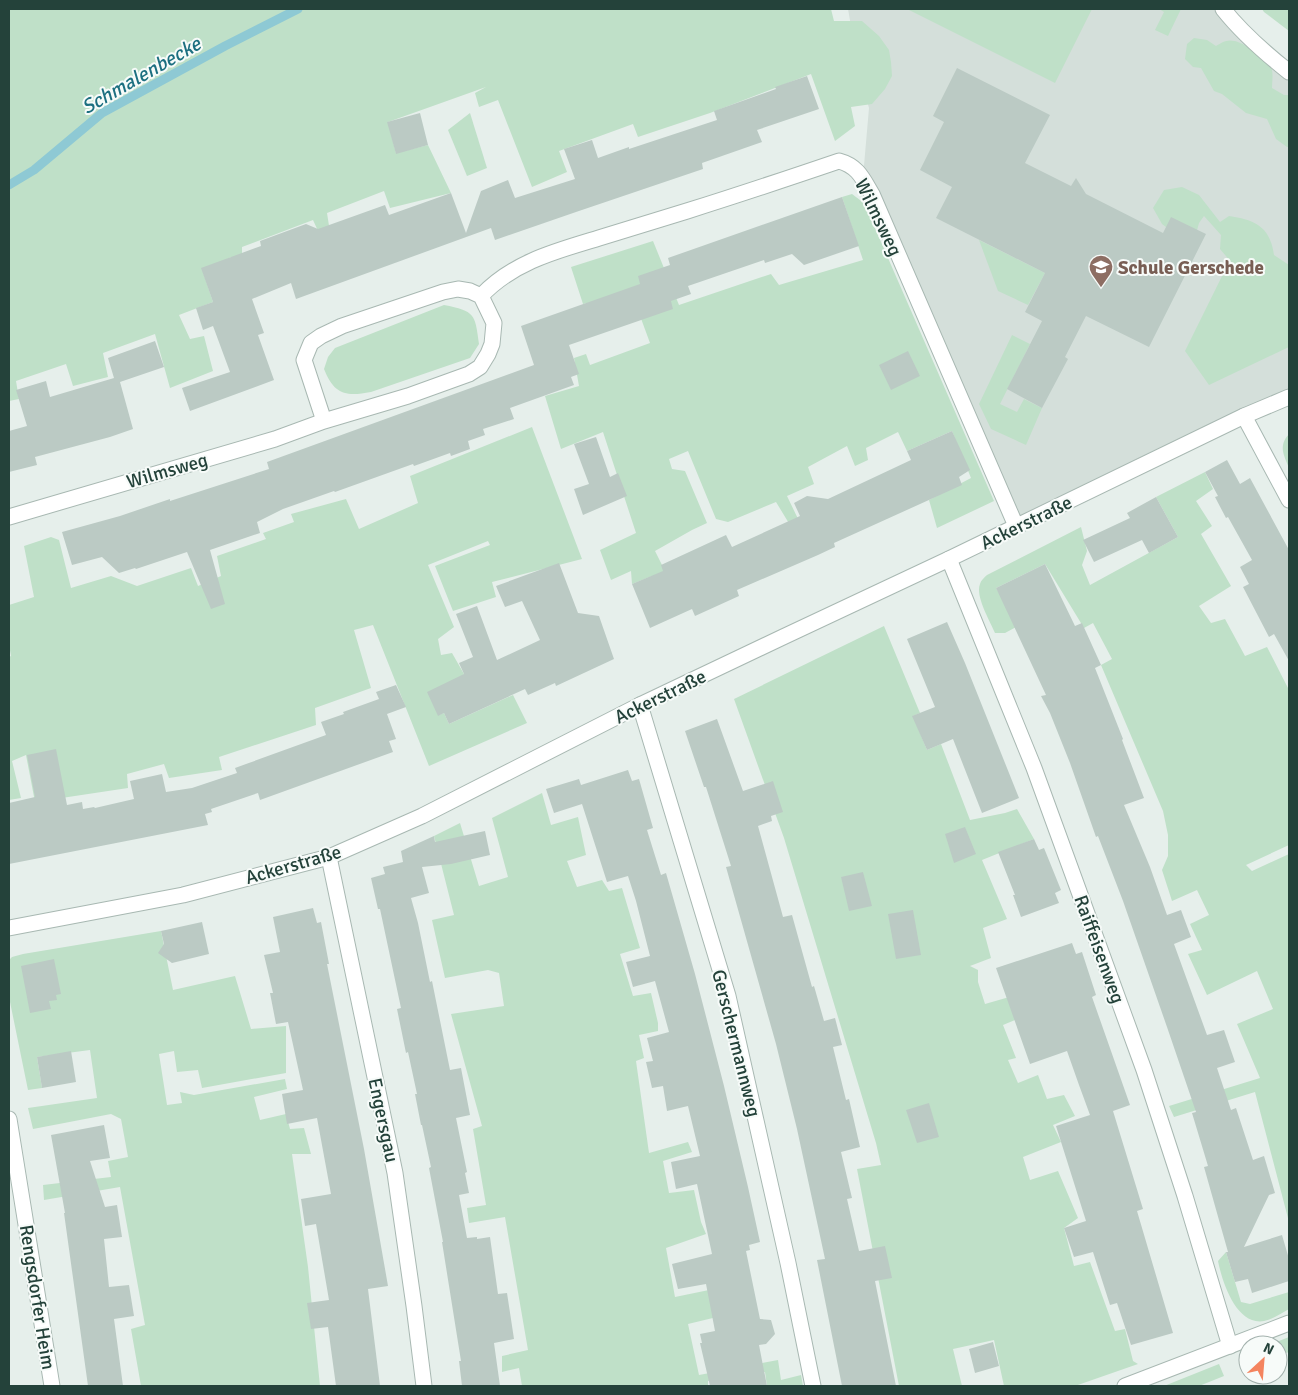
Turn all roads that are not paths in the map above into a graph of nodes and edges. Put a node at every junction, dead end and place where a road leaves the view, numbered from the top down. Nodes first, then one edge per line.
1 (1223, 9) edge
2 (1289, 72) edge
3 (481, 296) junction
4 (1289, 397) edge
5 (1244, 416) junction
6 (324, 421) junction
7 (1289, 500) edge
8 (9, 517) edge
9 (1016, 526) junction
10 (949, 559) junction
11 (640, 705) junction
12 (329, 856) junction
13 (9, 928) edge
14 (9, 1119) edge
15 (1289, 1324) edge
16 (1230, 1346) junction
17 (52, 1386) edge
18 (424, 1386) edge
19 (813, 1386) edge
20 (1126, 1386) edge

1 - 2 street
3 - 6 street, Wilmsweg
3 - 6 street
3 - 9 street, Wilmsweg
4 - 5 street, Ackerstraße
5 - 7 street
5 - 9 street, Ackerstraße
6 - 8 street, Wilmsweg
9 - 10 street, Ackerstraße
10 - 11 street, Ackerstraße
10 - 16 street, Raiffeisenweg
11 - 12 street, Ackerstraße
11 - 19 street, Gerschermannweg
12 - 13 street, Ackerstraße
12 - 18 street, Engersgau
14 - 17 street, Rengsdorfer Heim
15 - 16 street
16 - 20 street

